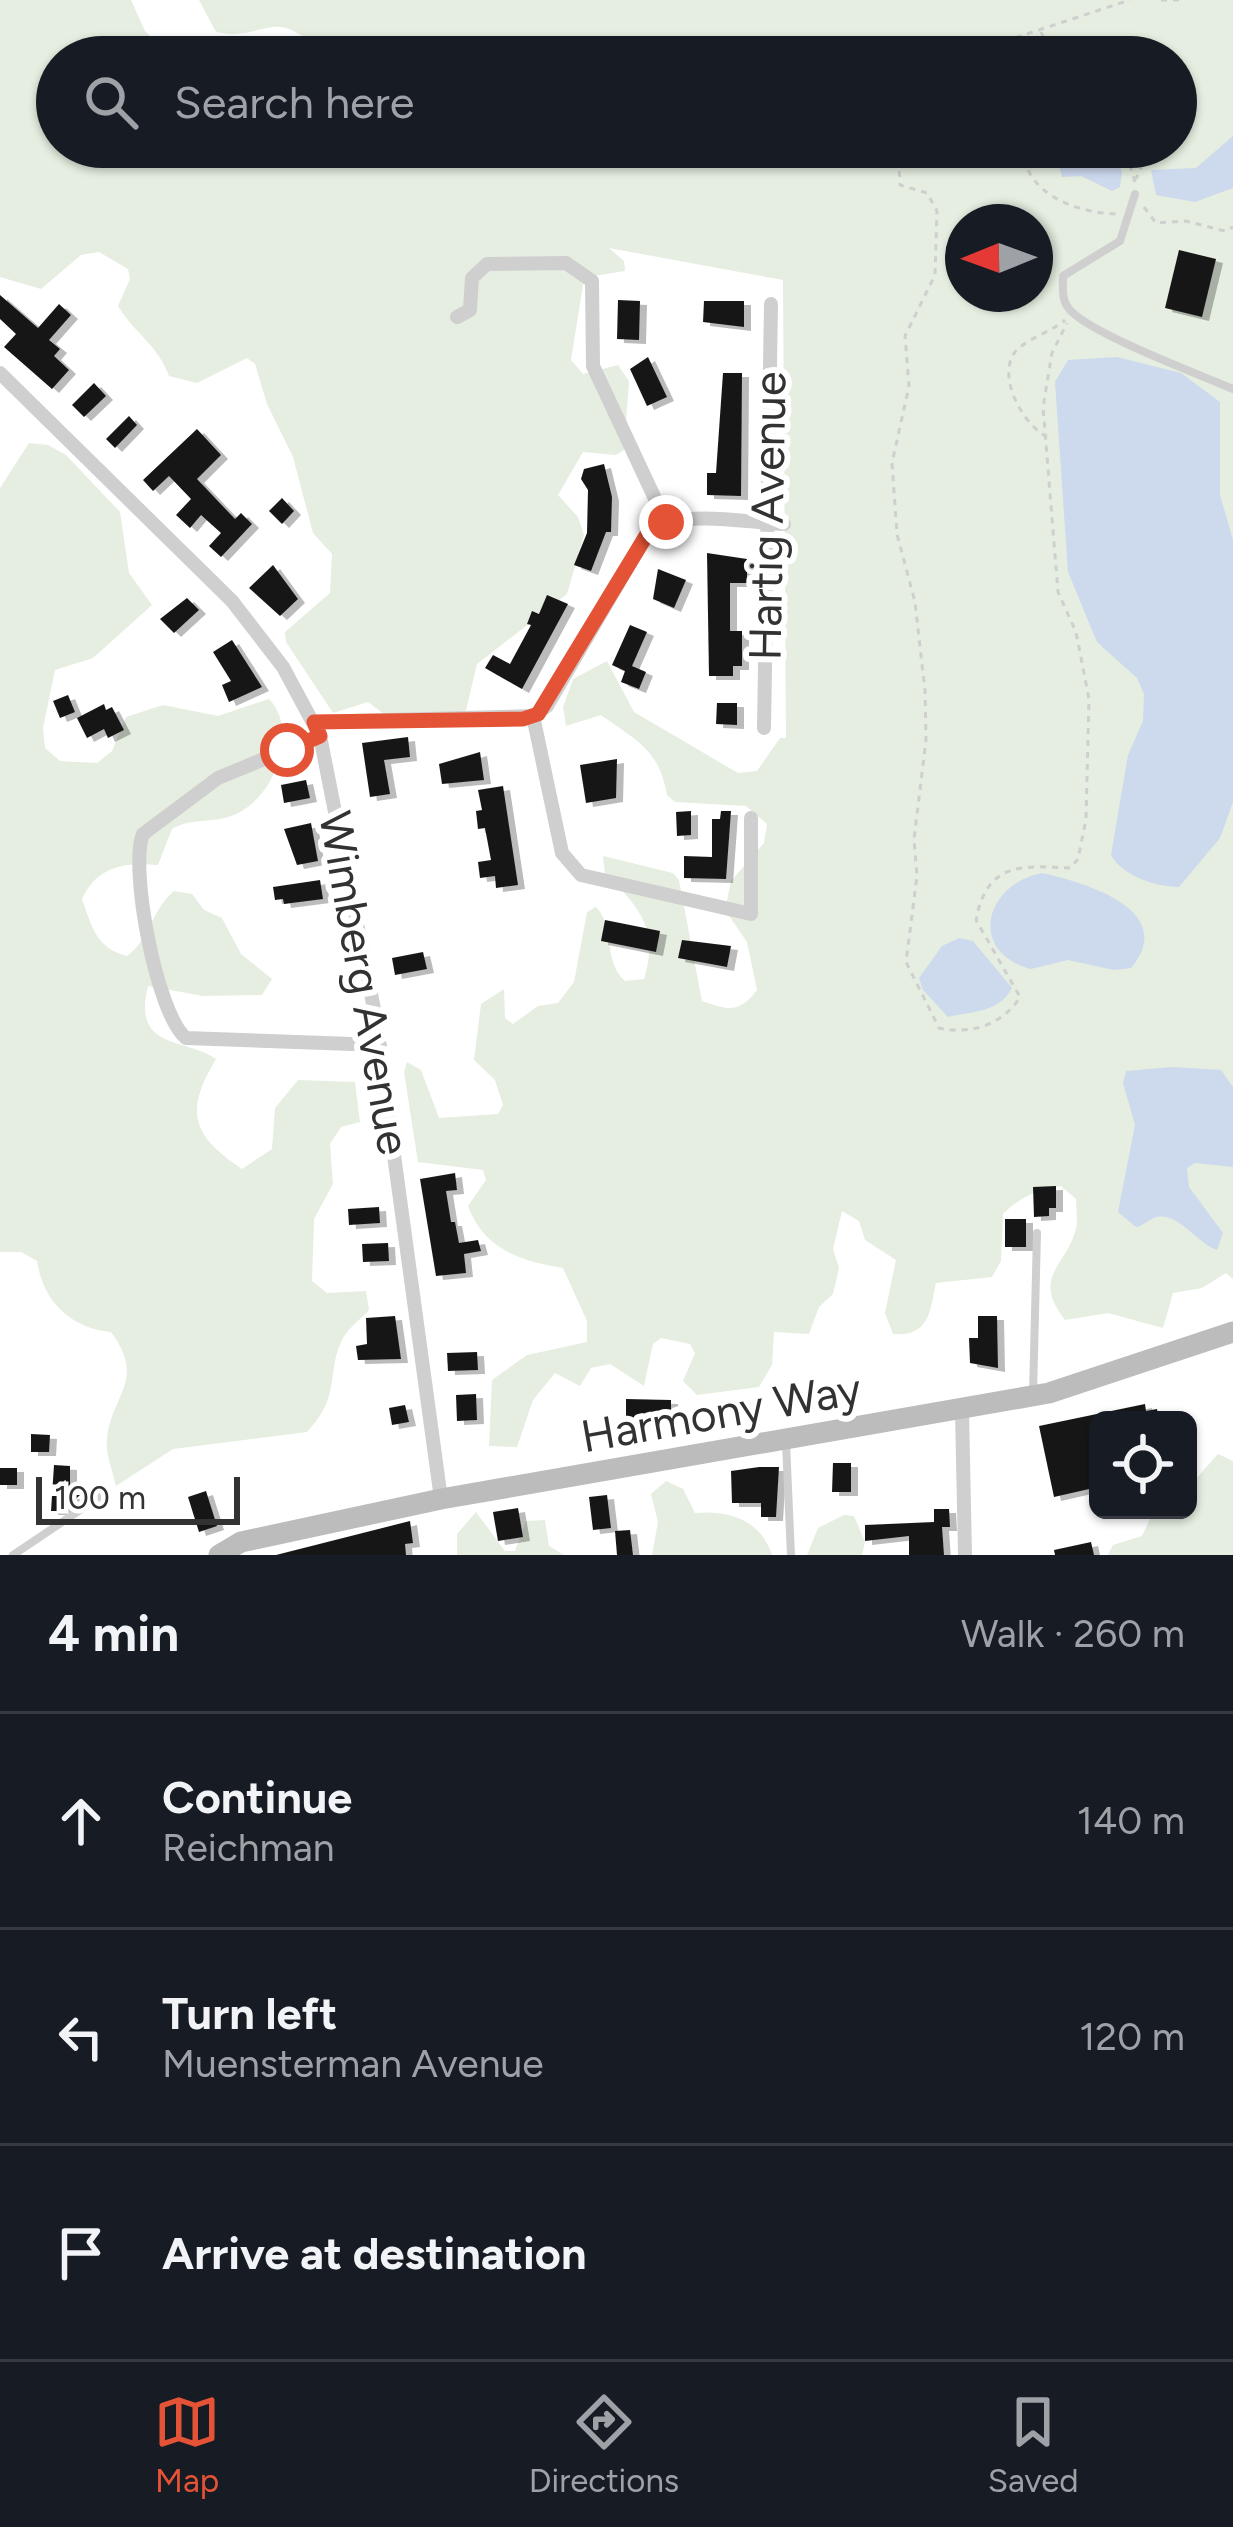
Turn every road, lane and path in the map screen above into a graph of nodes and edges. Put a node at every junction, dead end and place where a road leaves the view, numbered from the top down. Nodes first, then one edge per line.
1 (1130, 0) edge
2 (1161, 0) edge
3 (1185, 0) edge
4 (1040, 31) junction
5 (1023, 36) edge
6 (1042, 36) edge
7 (899, 168) edge
8 (1026, 168) edge
9 (1136, 179) dead end
10 (1135, 194) junction
11 (1127, 212) junction
12 (1233, 227) edge
13 (771, 304) dead end
14 (1072, 313) junction
15 (457, 317) dead end
16 (0, 373) edge
17 (1233, 389) edge
18 (1047, 437) junction
19 (672, 520) junction
20 (767, 524) junction
21 (784, 524) dead end
22 (533, 716) junction
23 (764, 728) dead end
24 (317, 729) junction
25 (751, 818) dead end
26 (380, 1046) junction
27 (1037, 1233) dead end
28 (1233, 1333) edge
29 (1033, 1396) junction
30 (962, 1410) junction
31 (786, 1440) junction
32 (101, 1496) dead end
33 (441, 1499) junction
34 (243, 1548) edge
35 (13, 1555) edge
36 (219, 1555) edge
37 (791, 1555) edge
38 (965, 1555) edge

1 - 4 path
2 - 3 path
4 - 5 path
4 - 6 path
7 - 18 path
8 - 11 path
9 - 10 path
10 - 11 lane
10 - 12 path
11 - 14 lane
13 - 20 street, Hartig Avenue
14 - 17 lane
14 - 18 path
14 - 18 path
15 - 19 street
16 - 24 street, Wimberg Avenue
19 - 20 street
19 - 22 street
20 - 21 street
20 - 23 street, Hartig Avenue
22 - 24 street
22 - 25 street
24 - 26 street, Wimberg Avenue
24 - 26 street
26 - 33 street, Wimberg Avenue
27 - 29 lane
28 - 29 street, Harmony Way
29 - 30 street, Harmony Way
30 - 31 street, Harmony Way
30 - 38 street
31 - 33 street, Harmony Way
31 - 37 lane
32 - 35 lane
33 - 34 street, Harmony Way
34 - 36 street, Harmony Way

